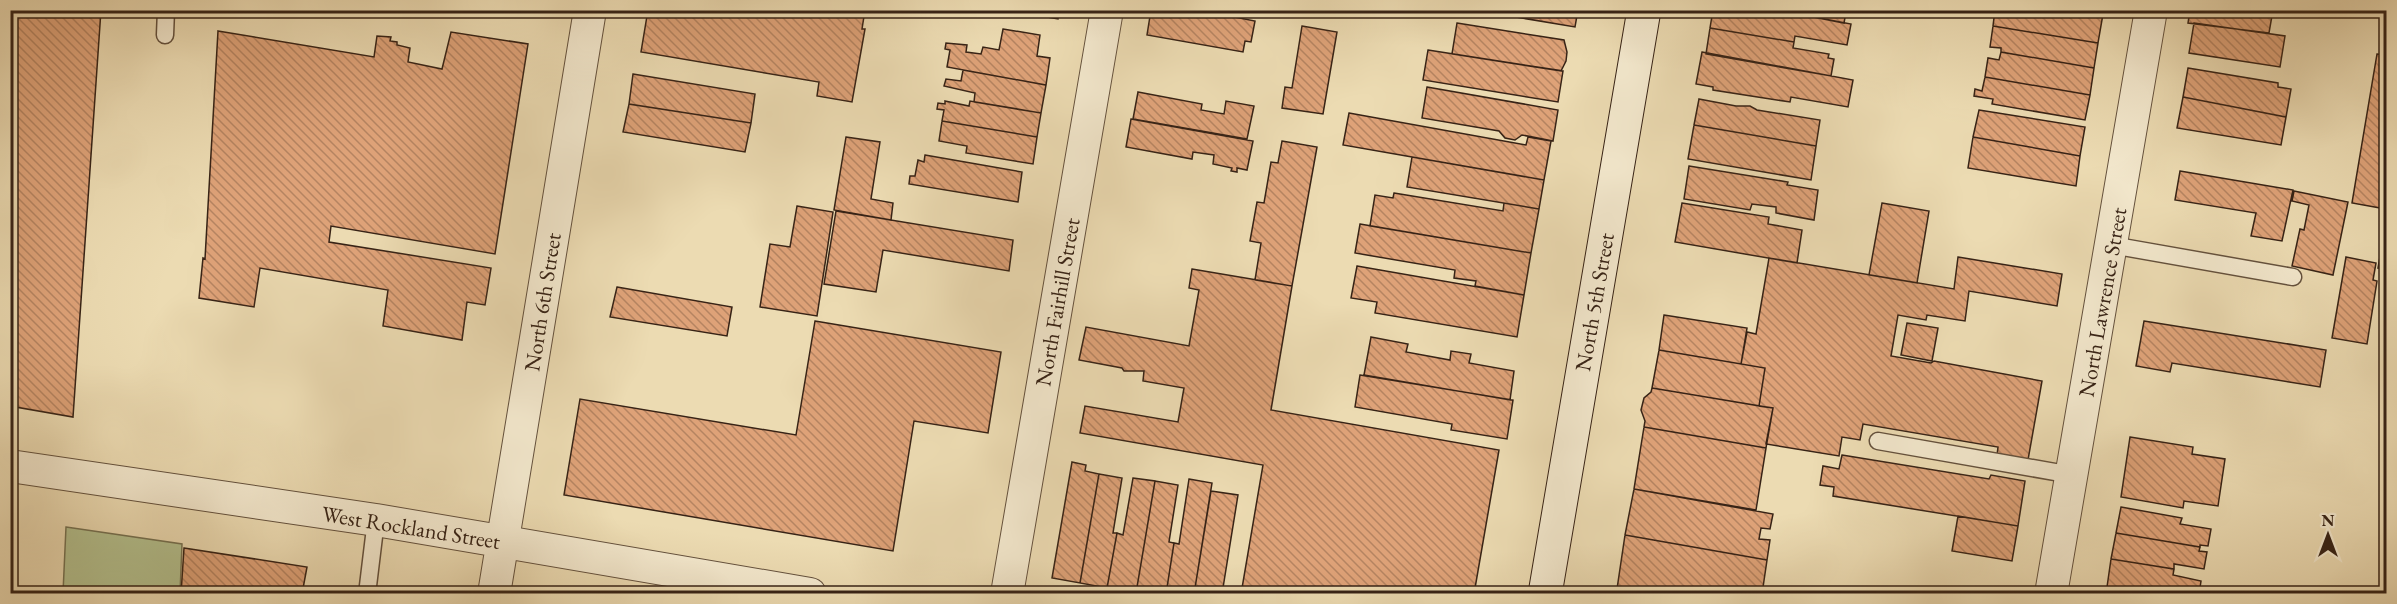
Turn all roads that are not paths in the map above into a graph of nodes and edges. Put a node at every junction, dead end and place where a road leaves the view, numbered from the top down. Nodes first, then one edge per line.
1 (166, 10) edge
2 (590, 10) edge
3 (1107, 10) edge
4 (1644, 10) edge
5 (2151, 10) edge
6 (165, 35) dead end
7 (2111, 245) junction
8 (2293, 277) dead end
9 (1878, 441) dead end
10 (10, 466) edge
11 (2072, 475) junction
12 (376, 520) junction
13 (502, 542) junction
14 (367, 594) edge
15 (494, 594) edge
16 (810, 594) edge
17 (1007, 594) edge
18 (1545, 594) edge
19 (2051, 594) edge

1 - 6 lane
2 - 13 street, North 6th Street
3 - 17 street, North Fairhill Street
4 - 18 street, North 5th Street
5 - 7 street, North Lawrence Street
7 - 8 lane
7 - 11 street, North Lawrence Street
9 - 11 lane
10 - 12 street, West Rockland Street
11 - 19 street, North Lawrence Street
12 - 13 street, West Rockland Street
12 - 14 lane
13 - 15 street, North 6th Street
13 - 16 street, West Rockland Street

